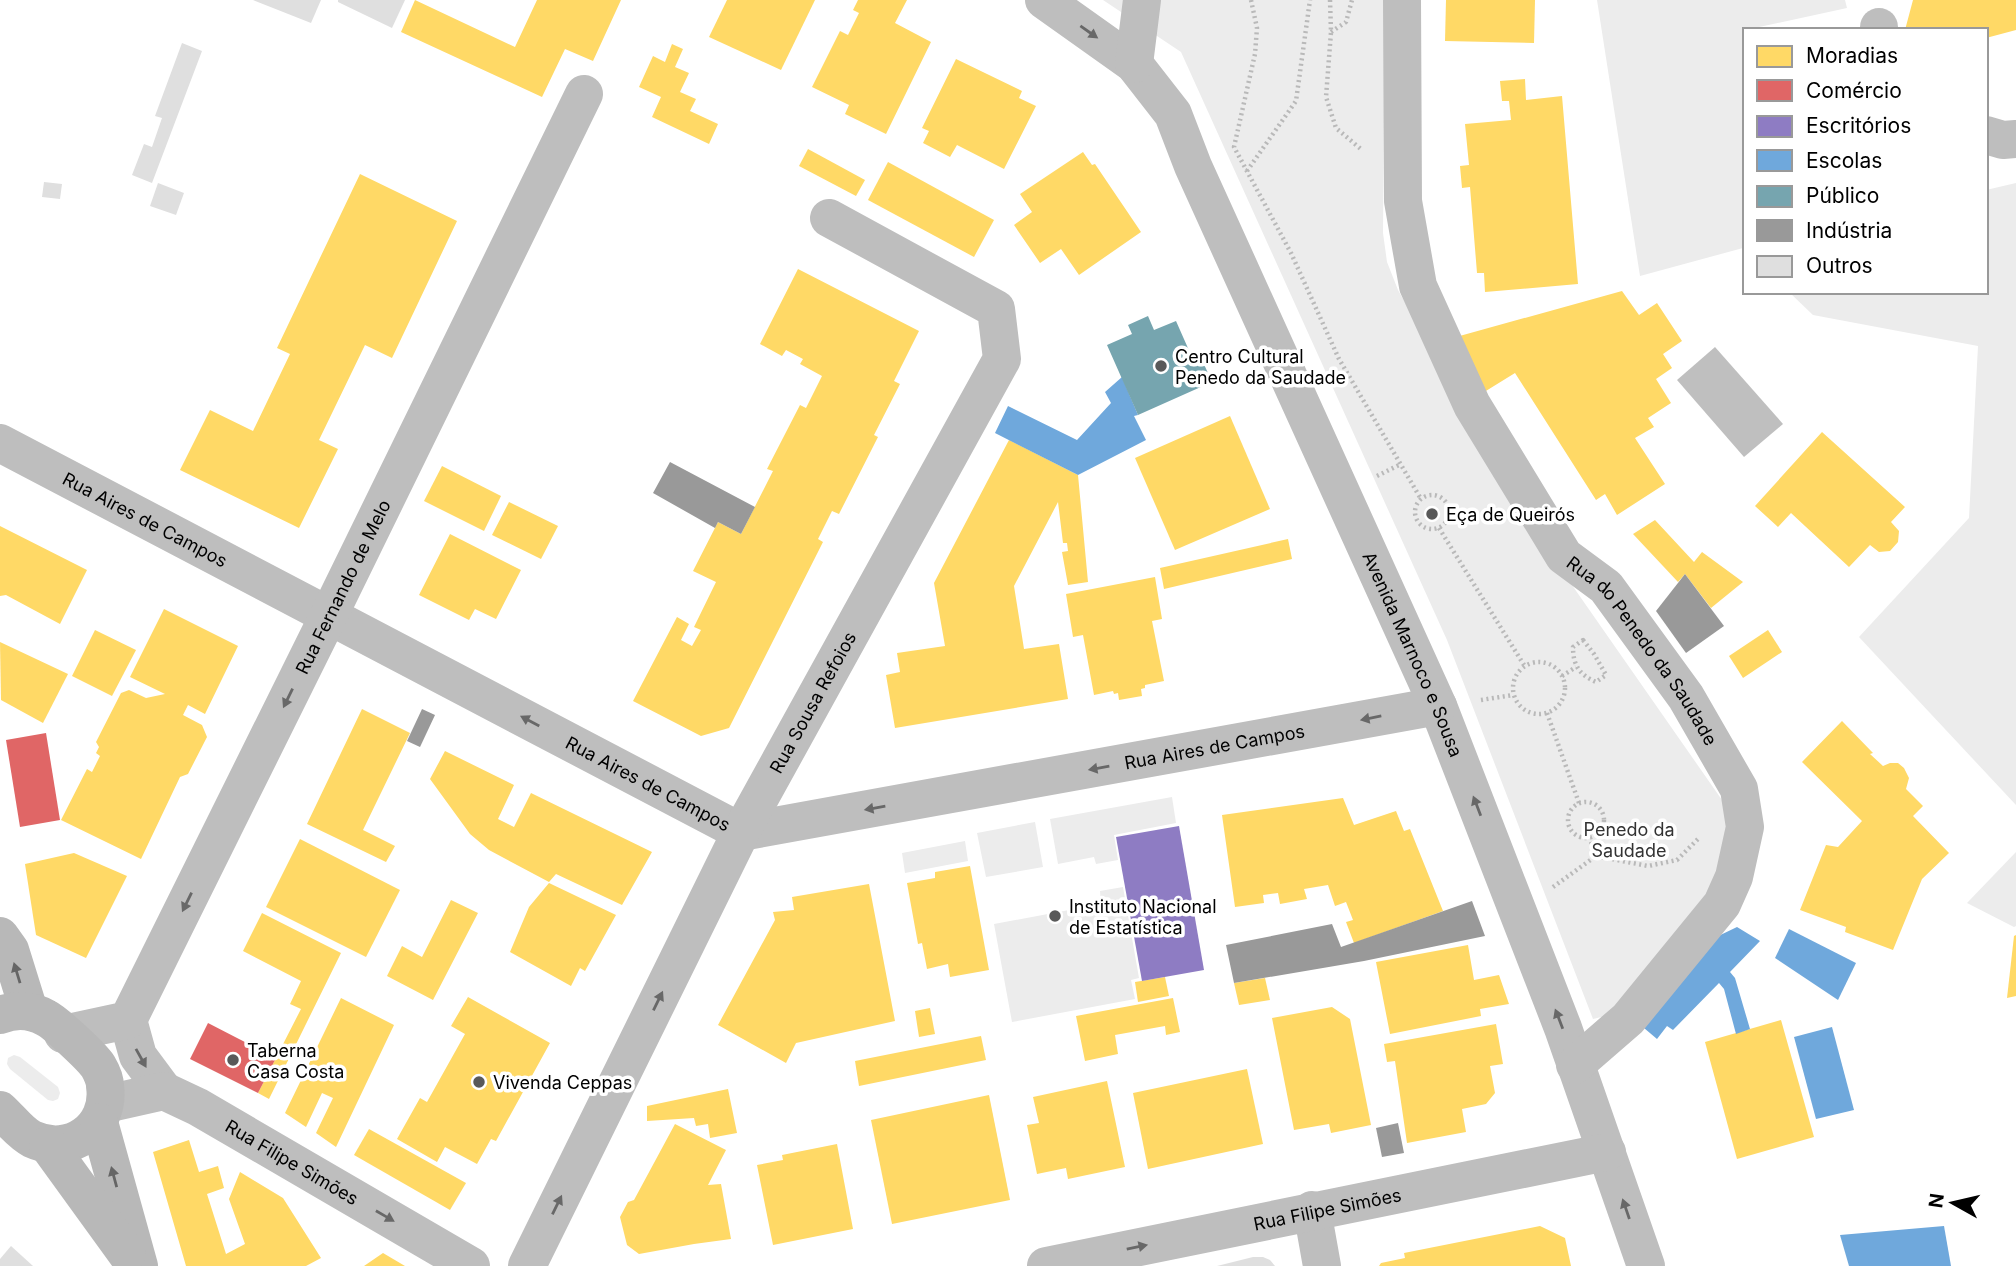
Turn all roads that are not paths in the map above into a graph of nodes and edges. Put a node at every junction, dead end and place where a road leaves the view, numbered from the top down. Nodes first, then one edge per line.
1 (1044, 0) edge
2 (1142, 0) edge
3 (1402, 0) edge
4 (1134, 64) junction
5 (584, 94) dead end
6 (1988, 136) edge
7 (2016, 139) edge
8 (829, 218) dead end
9 (0, 443) edge
10 (330, 615) junction
11 (1438, 706) junction
12 (741, 832) junction
13 (0, 936) edge
14 (14, 1013) edge
15 (128, 1020) junction
16 (64, 1034) junction
17 (1575, 1065) junction
18 (164, 1091) junction
19 (0, 1110) edge
20 (103, 1113) junction
21 (48, 1145) junction
22 (1607, 1152) junction
23 (1312, 1210) junction
24 (137, 1266) edge
25 (471, 1266) edge
26 (527, 1266) edge
27 (1046, 1266) edge
28 (1322, 1266) edge
29 (1646, 1266) edge

1 -> 4 street, Avenida Marnoco e Sousa
2 - 4 street
3 - 17 street, Rua do Penedo da Saudade
4 - 11 street, Avenida Marnoco e Sousa
5 - 10 street, Rua Fernando de Melo
6 - 7 street
8 - 12 street, Rua Sousa Refoios
9 - 10 street, Rua Aires de Campos
12 -> 10 street, Rua Aires de Campos
10 -> 15 street, Rua Fernando de Melo
11 -> 12 street, Rua Aires de Campos
17 -> 11 street, Avenida Marnoco e Sousa
26 -> 12 street, Rua Sousa Refoios
14 -> 13 main road
14 - 16 main road
15 - 16 street
15 -> 18 street
16 - 20 main road
17 - 22 street, Avenida Marnoco e Sousa
18 - 20 street
18 -> 25 street, Rua Filipe Simões
19 - 21 main road
20 - 21 main road
24 -> 20 main road
21 - 24 main road
22 - 23 street, Rua Filipe Simões
29 -> 22 street, Avenida Marnoco e Sousa
27 -> 23 street, Rua Filipe Simões
23 - 28 street

